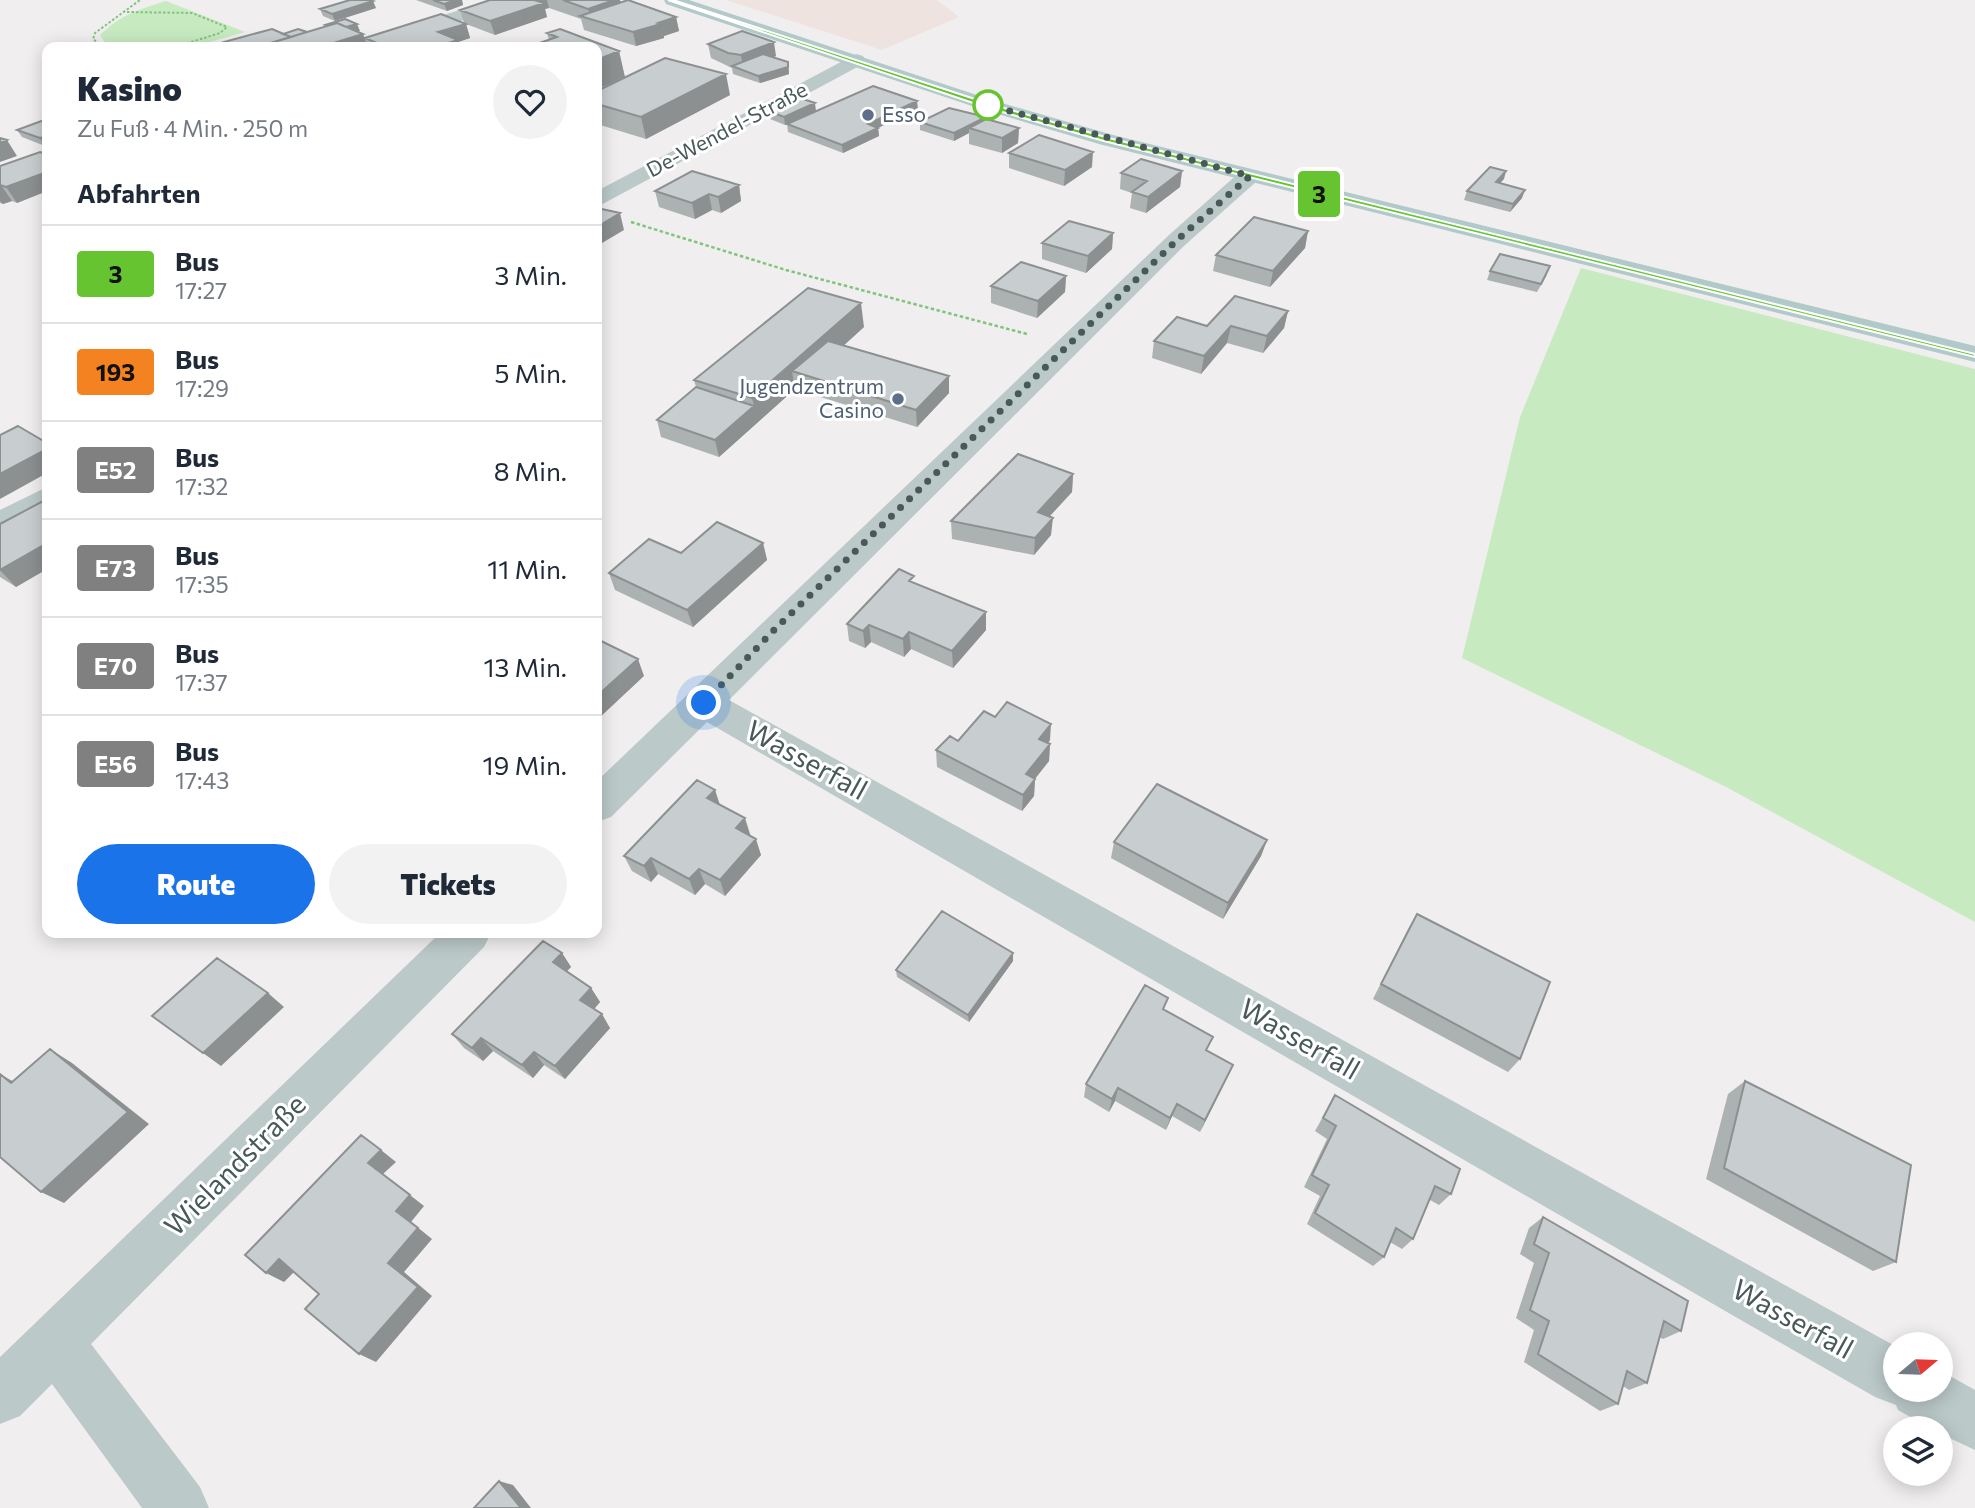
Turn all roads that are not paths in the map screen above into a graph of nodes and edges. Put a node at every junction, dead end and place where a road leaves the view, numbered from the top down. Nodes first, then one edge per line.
1 (511, 0) edge
2 (671, 0) edge
3 (373, 42) edge
4 (856, 60) junction
5 (1250, 176) junction
6 (602, 197) edge
7 (1975, 354) edge
8 (42, 500) edge
9 (0, 523) edge
10 (704, 703) junction
11 (602, 801) edge
12 (464, 938) edge
13 (56, 1343) junction
14 (1883, 1370) edge
15 (0, 1396) edge
16 (1940, 1402) edge
17 (1975, 1421) edge
18 (179, 1508) edge

1 - 3 street
2 - 4 main road
4 - 5 main road
4 - 6 street, De-Wendel-Straße
5 - 7 main road
5 - 10 street
8 - 9 street
10 - 11 street
10 - 14 street, Wasserfall
12 - 13 street, Wielandstraße
13 - 15 street, Wielandstraße
13 - 18 street
16 - 17 street

